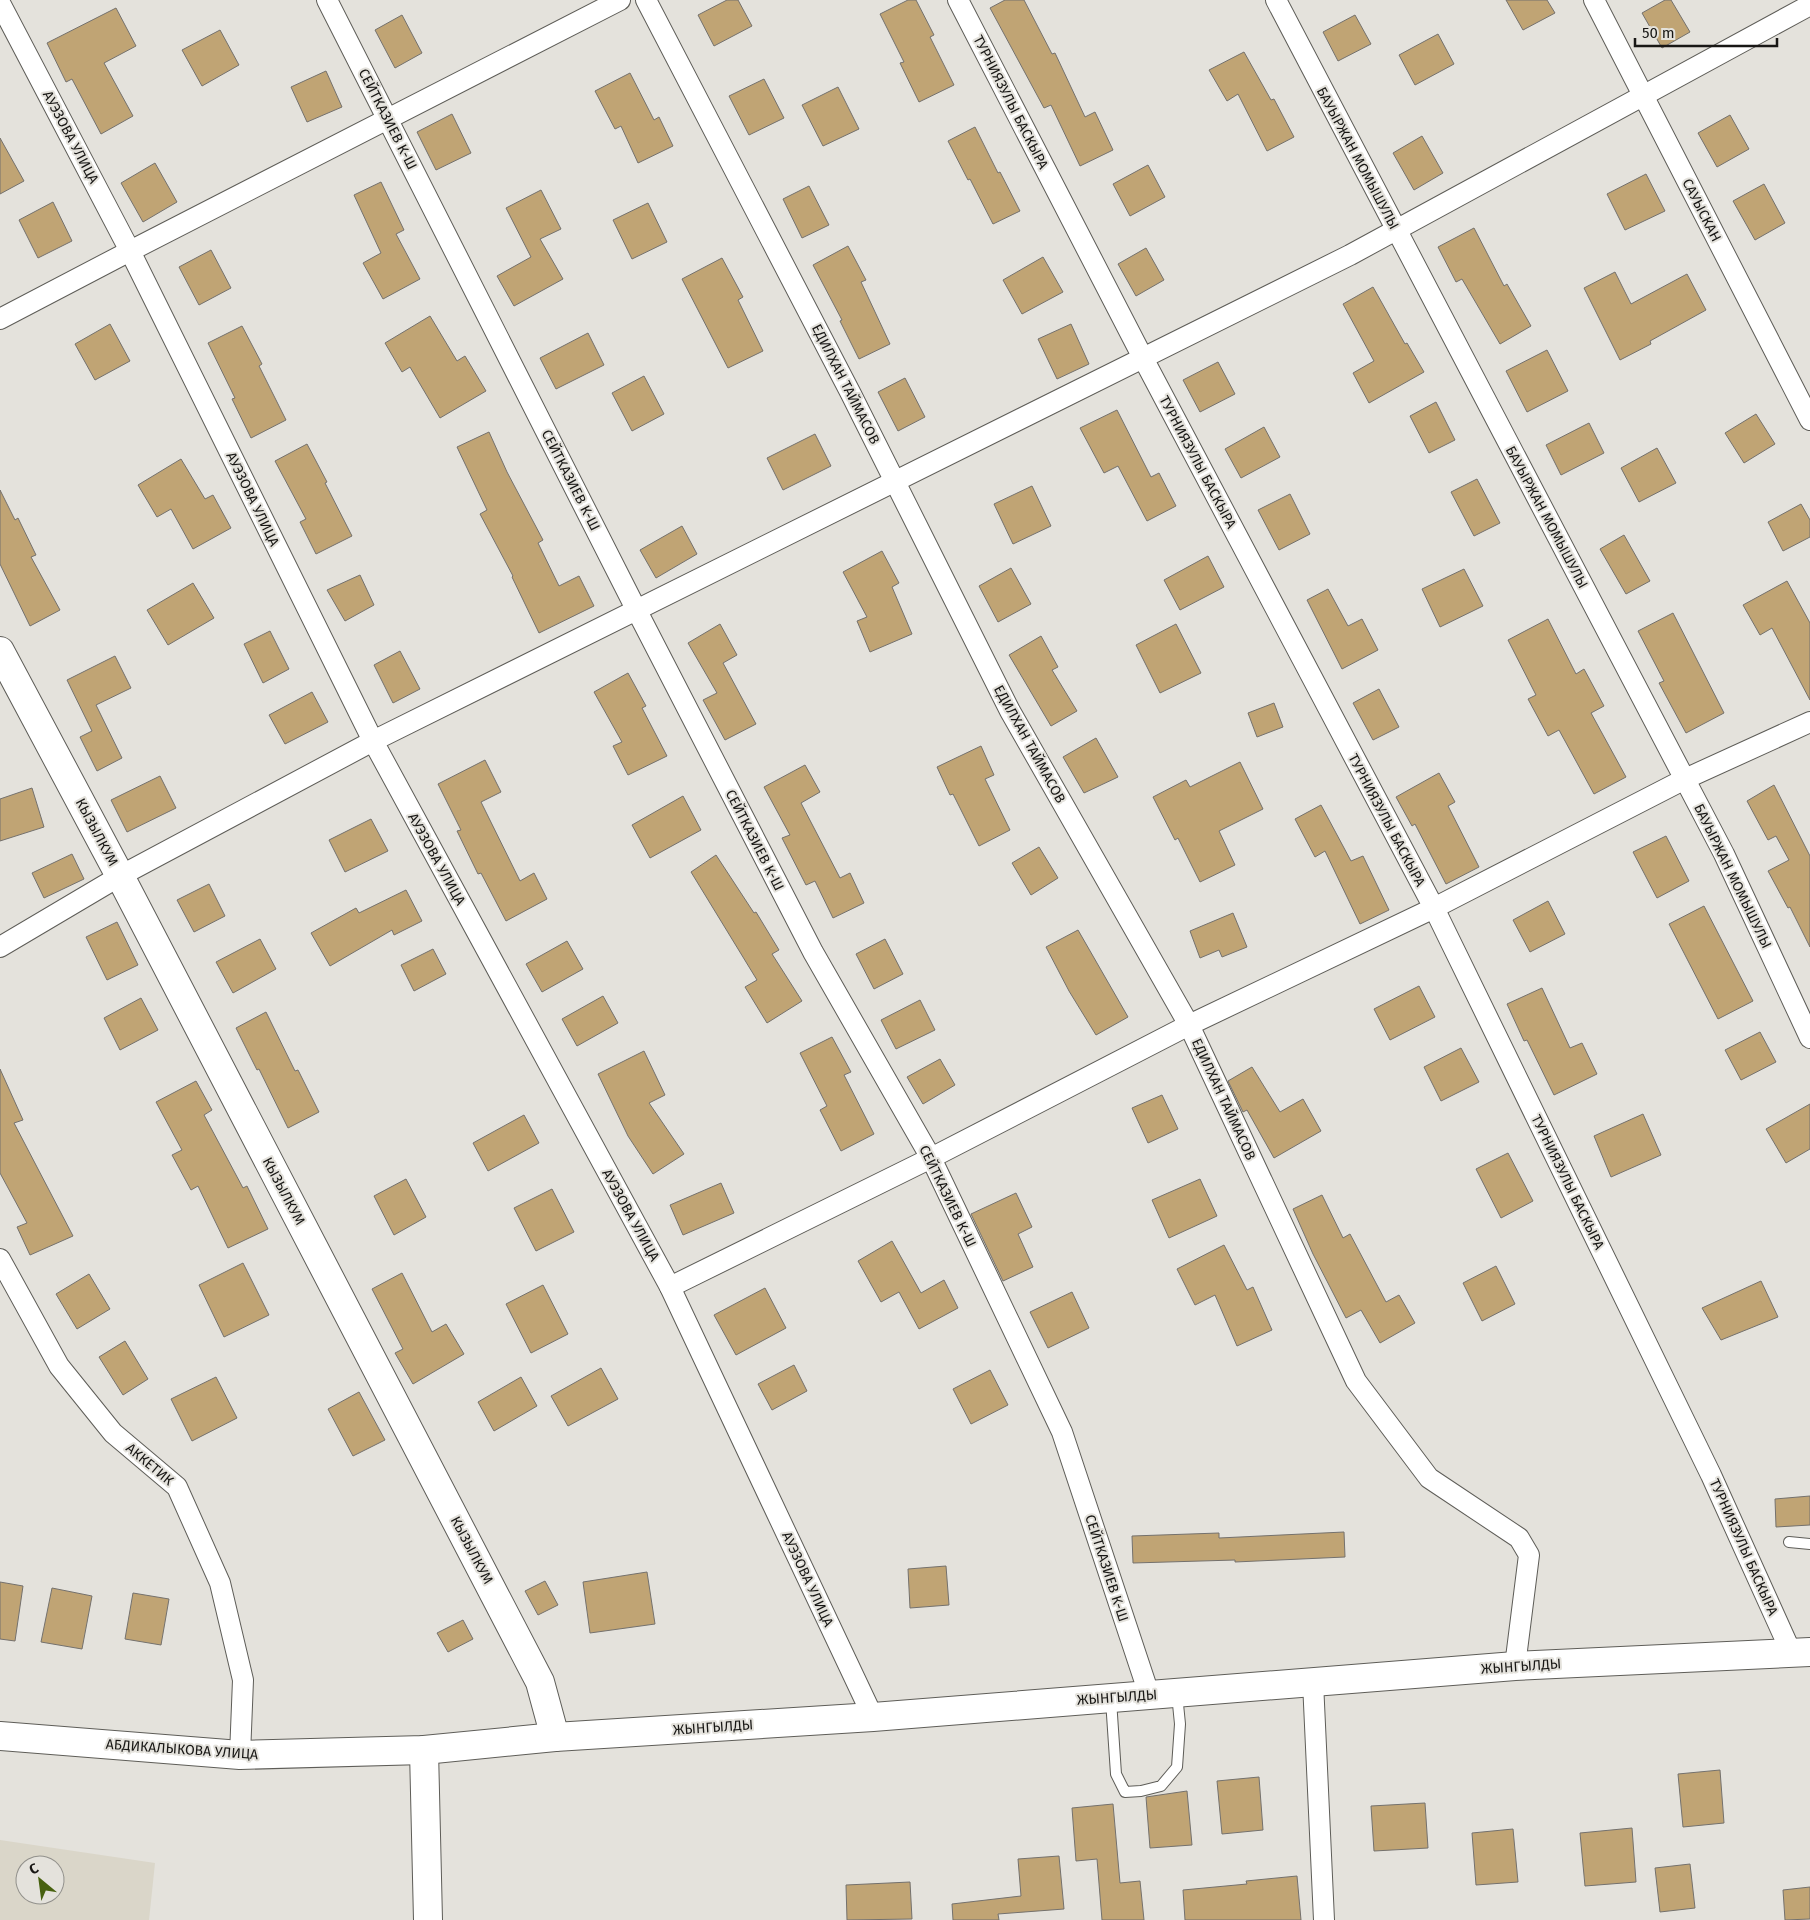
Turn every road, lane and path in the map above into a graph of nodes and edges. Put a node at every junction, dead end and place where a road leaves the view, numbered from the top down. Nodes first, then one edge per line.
1 (327, 0) edge
2 (620, 0) edge
3 (646, 0) edge
4 (958, 0) edge
5 (1276, 0) edge
6 (1594, 0) edge
7 (0, 3) edge
8 (1810, 5) edge
9 (1644, 96) junction
10 (388, 120) junction
11 (1396, 230) junction
12 (130, 251) junction
13 (0, 319) edge
14 (1143, 358) junction
15 (1810, 420) edge
16 (895, 481) junction
17 (637, 611) junction
18 (0, 651) edge
19 (1810, 722) edge
20 (373, 741) junction
21 (1685, 779) junction
22 (120, 876) junction
23 (1434, 908) junction
24 (0, 947) edge
25 (1189, 1025) junction
26 (1810, 1038) edge
27 (931, 1158) junction
28 (0, 1259) edge
29 (670, 1287) junction
30 (1788, 1542) dead end
31 (1810, 1544) edge
32 (1800, 1652) edge
33 (1515, 1666) junction
34 (1313, 1682) junction
35 (1176, 1692) junction
36 (1149, 1694) junction
37 (1111, 1697) junction
38 (873, 1717) junction
39 (0, 1736) edge
40 (555, 1737) junction
41 (424, 1750) junction
42 (240, 1755) junction
43 (428, 1920) edge
44 (1324, 1920) edge

1 - 10 street, СЕЙТКАЗИЕВ К-Ш
2 - 10 street
3 - 16 street, ЕДИЛХАН ТАЙМАСОВ
4 - 14 street, ТУРНИЯЗУЛЫ БАСКЫРА
5 - 11 street, БАУЫРЖАН МОМЫШУЛЫ
6 - 9 street, САУЫСКАН
7 - 12 street, АУЭЗОВА УЛИЦА
8 - 9 street
9 - 11 street
9 - 15 street, САУЫСКАН
10 - 12 street
10 - 17 street, СЕЙТКАЗИЕВ К-Ш
11 - 14 street
11 - 21 street, БАУЫРЖАН МОМЫШУЛЫ
12 - 13 street
12 - 20 street, АУЭЗОВА УЛИЦА
14 - 16 street
14 - 23 street, ТУРНИЯЗУЛЫ БАСКЫРА
16 - 17 street
16 - 25 street, ЕДИЛХАН ТАЙМАСОВ
17 - 20 street
17 - 27 street, СЕЙТКАЗИЕВ К-Ш
18 - 22 street, КЫЗЫЛКУМ
19 - 21 street
20 - 22 street
20 - 29 street, АУЭЗОВА УЛИЦА
21 - 23 street
21 - 26 street, БАУЫРЖАН МОМЫШУЛЫ
22 - 24 street
22 - 40 street, КЫЗЫЛКУМ
23 - 25 street
23 - 32 street, ТУРНИЯЗУЛЫ БАСКЫРА
25 - 27 street
25 - 33 street, ЕДИЛХАН ТАЙМАСОВ
27 - 29 street
27 - 36 street, СЕЙТКАЗИЕВ К-Ш
28 - 42 street, АККЕТИК
29 - 38 street, АУЭЗОВА УЛИЦА
30 - 31 lane
32 - 33 street, ЖЫНГЫЛДЫ
33 - 34 street, ЖЫНГЫЛДЫ
34 - 35 street, ЖЫНГЫЛДЫ
34 - 44 street
35 - 36 street, ЖЫНГЫЛДЫ
35 - 37 lane
36 - 37 street, ЖЫНГЫЛДЫ
37 - 38 street, ЖЫНГЫЛДЫ
38 - 40 street, ЖЫНГЫЛДЫ
39 - 42 street, АБДИКАЛЫКОВА УЛИЦА
40 - 41 street, ЖЫНГЫЛДЫ
41 - 42 street, АБДИКАЛЫКОВА УЛИЦА
41 - 43 street

